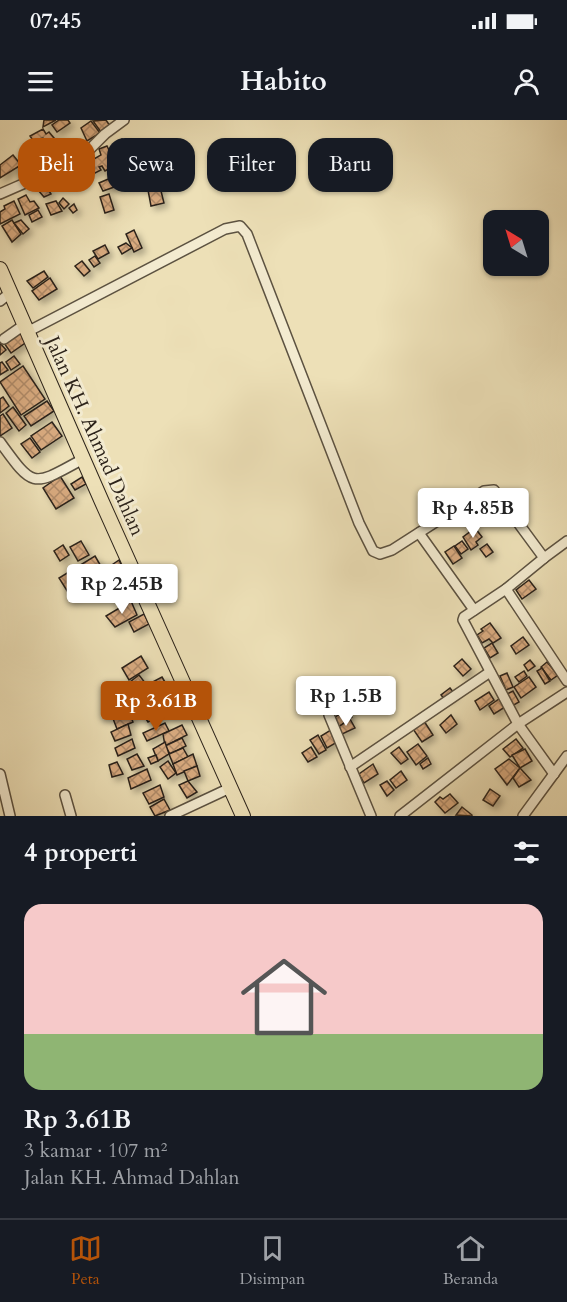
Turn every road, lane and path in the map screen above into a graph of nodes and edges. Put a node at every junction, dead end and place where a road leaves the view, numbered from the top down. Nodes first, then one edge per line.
1 (124, 120) edge
2 (0, 194) edge
3 (0, 269) edge
4 (5, 297) edge
5 (26, 328) junction
6 (3, 339) dead end
7 (0, 442) edge
8 (83, 459) junction
9 (419, 533) junction
10 (567, 541) edge
11 (544, 558) junction
12 (506, 589) junction
13 (474, 610) junction
14 (490, 672) junction
15 (567, 681) edge
16 (567, 692) edge
17 (329, 715) dead end
18 (518, 724) junction
19 (567, 756) edge
20 (350, 767) junction
21 (0, 774) edge
22 (554, 774) junction
23 (230, 788) junction
24 (65, 795) dead end
25 (10, 816) edge
26 (71, 816) edge
27 (170, 816) edge
28 (243, 816) edge
29 (371, 816) edge
30 (400, 816) edge
31 (523, 816) edge

1 - 2 street
3 - 4 highway, Jalan KH. Ahmad Dahlan
4 - 5 highway, Jalan KH. Ahmad Dahlan
5 - 6 street
5 - 8 highway, Jalan KH. Ahmad Dahlan
5 - 9 street
7 - 8 street
8 - 23 highway, Jalan KH. Ahmad Dahlan
9 - 11 street
9 - 13 street
10 - 11 street
11 - 12 street
12 - 13 street
12 - 15 street
13 - 14 street
14 - 18 street
14 - 20 street
16 - 18 street
17 - 20 street
18 - 22 street
18 - 30 street
19 - 22 street
20 - 29 street
21 - 25 street
22 - 31 street
23 - 27 street
23 - 28 highway, Jalan KH. Ahmad Dahlan
24 - 26 street

